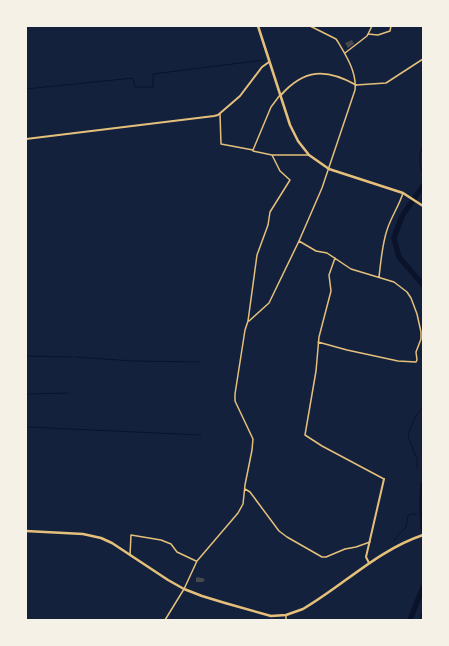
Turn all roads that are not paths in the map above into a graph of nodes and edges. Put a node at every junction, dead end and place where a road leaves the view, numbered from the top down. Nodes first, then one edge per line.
1 (258, 26) edge
2 (310, 26) edge
3 (372, 26) edge
4 (391, 26) edge
5 (368, 34) junction
6 (345, 53) junction
7 (423, 59) edge
8 (269, 62) junction
9 (356, 85) junction
10 (280, 95) junction
11 (220, 113) junction
12 (26, 140) edge
13 (253, 150) junction
14 (272, 155) junction
15 (309, 155) junction
16 (329, 169) junction
17 (403, 193) junction
18 (423, 206) edge
19 (299, 241) junction
20 (335, 258) junction
21 (378, 277) junction
22 (248, 321) junction
23 (318, 342) junction
24 (384, 479) joint
25 (245, 489) junction
26 (26, 531) edge
27 (423, 535) edge
28 (370, 542) junction
29 (130, 555) junction
30 (197, 562) junction
31 (370, 563) junction
32 (184, 589) junction
33 (286, 615) junction
34 (165, 620) edge
35 (286, 620) edge

1 - 8 main road
2 - 6 street
3 - 5 street
4 - 5 street
5 - 6 street
6 - 9 street
7 - 9 street
8 - 10 main road
8 - 11 street
9 - 10 street
9 - 16 street
10 - 13 street
10 - 15 main road
11 - 12 street
11 - 13 street
13 - 14 street
14 - 15 street
14 - 22 street
15 - 16 main road
16 - 17 main road
16 - 19 street
17 - 18 main road
17 - 21 street
19 - 20 street
19 - 22 street
20 - 21 street
20 - 23 street
21 - 23 street
22 - 25 street
23 - 24 street
24 - 28 street
25 - 28 street
25 - 30 street
26 - 29 main road
27 - 31 main road
28 - 31 street
29 - 30 street
29 - 32 main road
30 - 32 street
31 - 33 main road
32 - 33 main road
32 - 34 street
33 - 35 street

